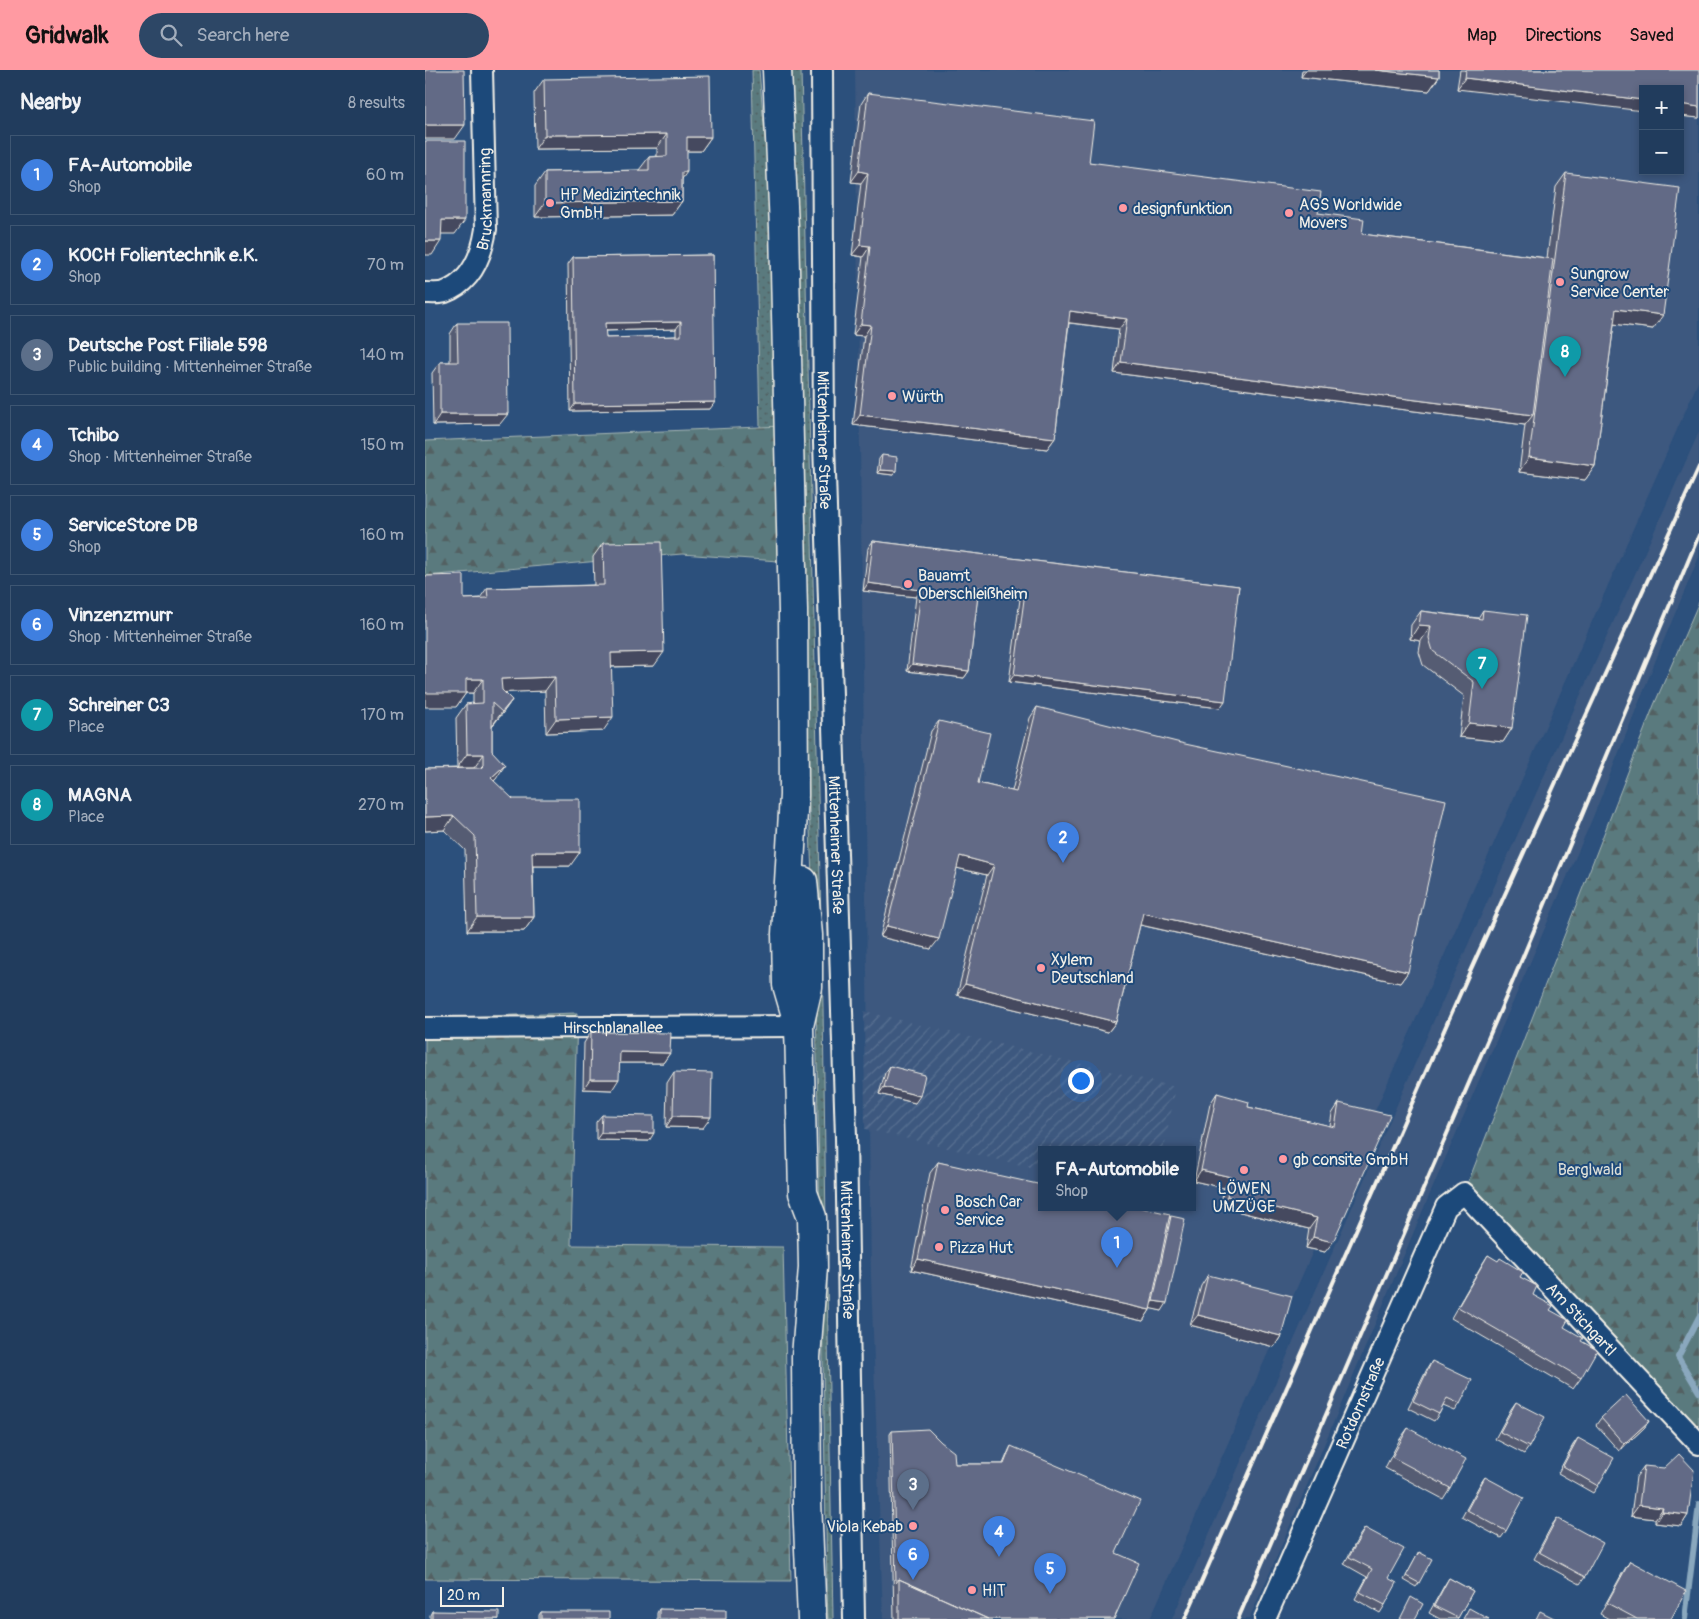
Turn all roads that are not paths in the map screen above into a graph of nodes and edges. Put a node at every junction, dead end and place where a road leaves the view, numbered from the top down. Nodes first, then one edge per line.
1 (482, 70) edge
2 (777, 70) edge
3 (822, 70) edge
4 (425, 293) edge
5 (799, 1026) junction
6 (425, 1028) edge
7 (1464, 1194) joint
8 (1699, 1444) edge
9 (812, 1619) edge
10 (854, 1619) edge
11 (1265, 1619) edge

1 - 4 street, Bruckmannring
2 - 5 main road
3 - 10 street, Mittenheimer Straße
5 - 6 street, Hirschplanallee
5 - 9 main road
7 - 8 street, Am Stichgartl
7 - 11 street, Rotdornstraße

